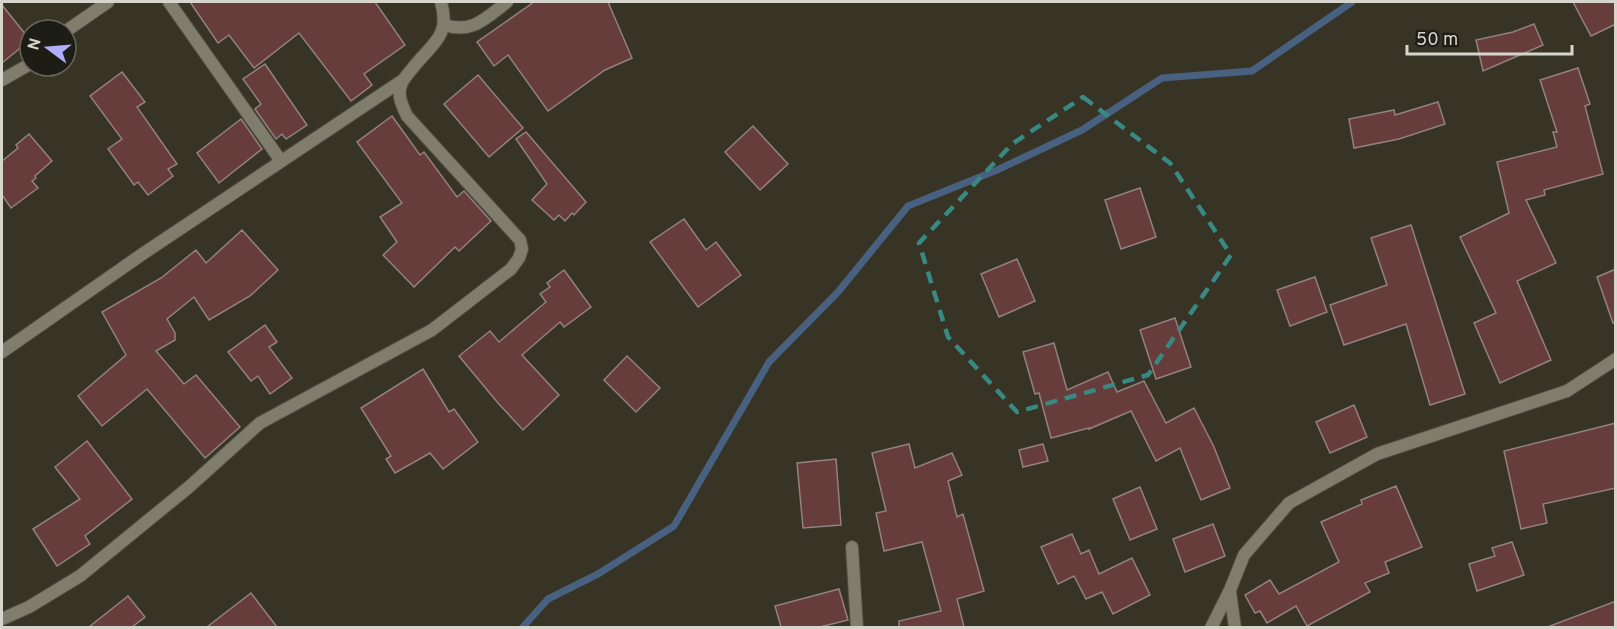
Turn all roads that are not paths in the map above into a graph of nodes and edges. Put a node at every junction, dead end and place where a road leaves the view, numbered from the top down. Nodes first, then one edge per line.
1 (108, 2) edge
2 (169, 2) edge
3 (441, 2) edge
4 (507, 2) edge
5 (78, 23) edge
6 (445, 25) junction
7 (18, 71) edge
8 (2, 80) edge
9 (403, 80) junction
10 (281, 161) junction
11 (2, 352) edge
12 (1616, 359) edge
13 (852, 547) dead end
14 (1230, 590) junction
15 (2, 619) edge
16 (857, 627) edge
17 (1211, 627) edge
18 (1235, 627) edge

1 - 5 street
2 - 10 street
3 - 6 street
4 - 6 street
6 - 9 street
7 - 8 street
9 - 10 street
9 - 15 street
10 - 11 street
12 - 14 street
13 - 16 street
14 - 17 street
14 - 18 street

